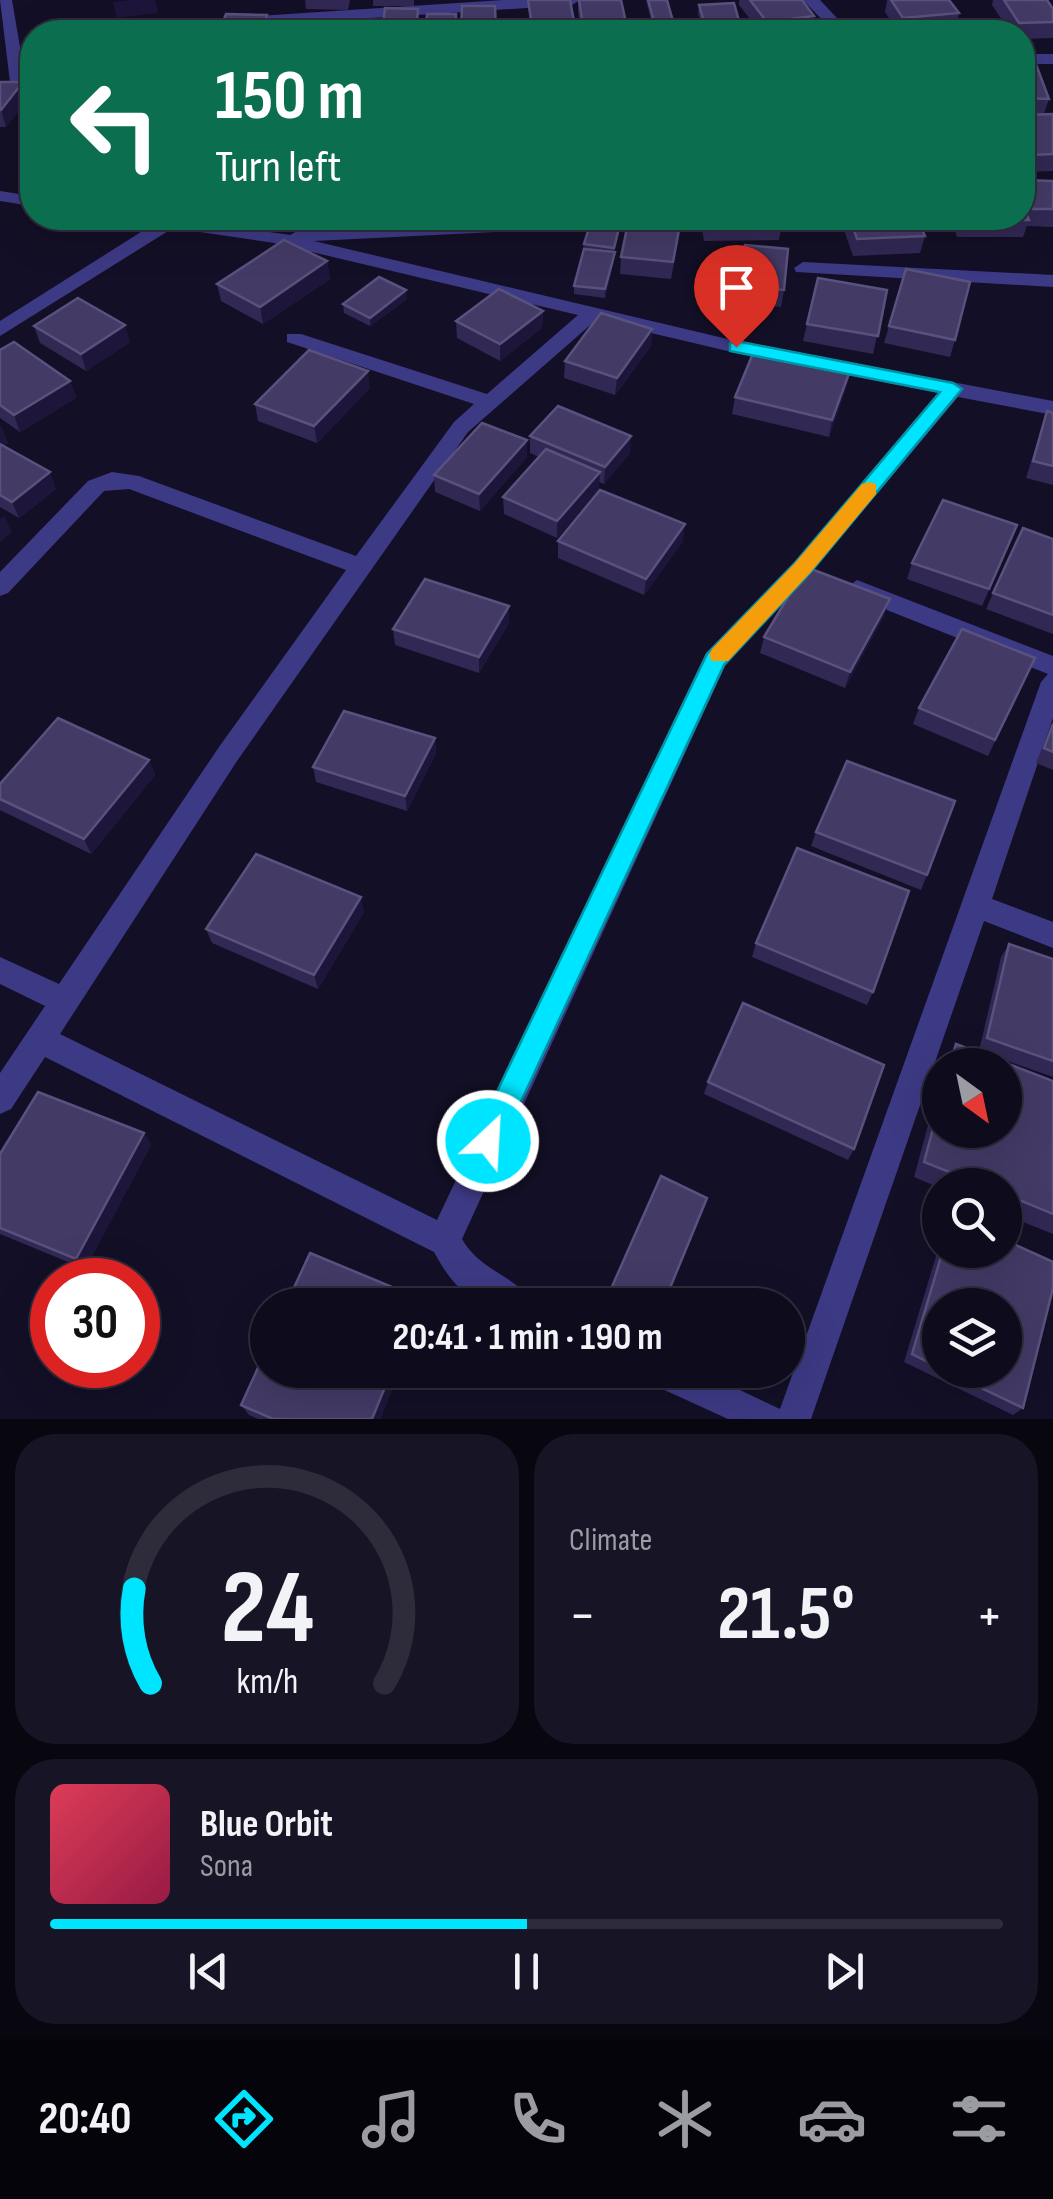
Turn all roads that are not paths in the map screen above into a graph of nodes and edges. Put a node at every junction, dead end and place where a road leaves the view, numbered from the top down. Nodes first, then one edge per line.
1 (4, 0) edge
2 (572, 0) edge
3 (812, 0) edge
4 (359, 16) edge
5 (292, 20) edge
6 (831, 20) edge
7 (11, 37) junction
8 (20, 37) edge
9 (17, 82) edge
10 (157, 230) edge
11 (222, 230) edge
12 (433, 230) edge
13 (274, 238) junction
14 (803, 268) dead end
15 (1053, 280) edge
16 (590, 315) junction
17 (2, 327) edge
18 (294, 338) dead end
19 (953, 389) junction
20 (490, 402) junction
21 (1053, 408) edge
22 (361, 568) junction
23 (820, 575) junction
24 (0, 587) edge
25 (1053, 666) edge
26 (1053, 682) edge
27 (976, 905) junction
28 (1053, 936) edge
29 (0, 970) edge
30 (64, 1001) junction
31 (40, 1039) junction
32 (0, 1098) edge
33 (445, 1240) junction
34 (490, 1288) edge
35 (699, 1388) edge
36 (767, 1419) edge
37 (794, 1419) edge

1 - 7 street
2 - 4 street
3 - 6 street
4 - 5 street
7 - 8 street
7 - 9 street
10 - 17 street
11 - 13 street
12 - 13 street
13 - 16 street
14 - 15 street
16 - 19 street
16 - 20 street
18 - 20 street
19 - 21 street
19 - 23 street
20 - 22 street
22 - 24 street
22 - 30 street
23 - 25 street
23 - 33 street
26 - 27 street
27 - 28 street
27 - 37 street
29 - 30 street
30 - 31 street
31 - 32 street
31 - 33 street
33 - 34 street
35 - 36 street

